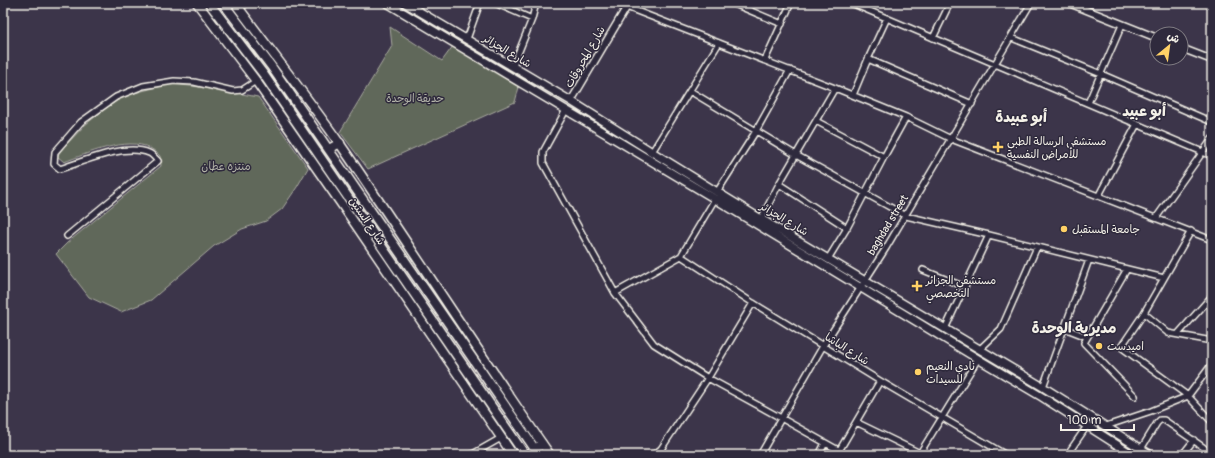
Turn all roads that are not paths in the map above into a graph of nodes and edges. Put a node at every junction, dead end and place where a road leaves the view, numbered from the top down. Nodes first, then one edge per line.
1 (197, 3) edge
2 (209, 3) edge
3 (223, 3) edge
4 (247, 3) edge
5 (387, 3) edge
6 (405, 3) edge
7 (480, 3) edge
8 (495, 3) edge
9 (536, 3) edge
10 (616, 3) edge
11 (732, 3) edge
12 (791, 3) edge
13 (851, 3) edge
14 (950, 3) edge
15 (1031, 3) edge
16 (1069, 3) edge
17 (627, 5) edge
18 (237, 6) edge
19 (421, 13) junction
20 (887, 18) junction
21 (532, 19) junction
22 (416, 21) junction
23 (782, 24) junction
24 (1122, 25) junction
25 (1149, 35) edge
26 (933, 38) junction
27 (1012, 38) junction
28 (467, 40) junction
29 (719, 43) junction
30 (1189, 51) edge
31 (868, 59) junction
32 (765, 60) junction
33 (1212, 60) edge
34 (996, 64) junction
35 (513, 66) junction
36 (790, 70) junction
37 (1101, 74) junction
38 (256, 81) junction
39 (835, 88) junction
40 (690, 91) junction
41 (853, 95) junction
42 (571, 101) junction
43 (1088, 103) junction
44 (972, 104) junction
45 (566, 110) junction
46 (906, 117) junction
47 (816, 121) junction
48 (1212, 122) edge
49 (1137, 124) junction
50 (756, 131) junction
51 (951, 139) junction
52 (1212, 140) edge
53 (340, 144) junction
54 (329, 149) junction
55 (652, 152) junction
56 (1203, 152) junction
57 (796, 155) junction
58 (1212, 156) edge
59 (884, 157) junction
60 (779, 184) junction
61 (865, 193) junction
62 (716, 195) junction
63 (1099, 195) junction
64 (351, 209) junction
65 (906, 216) junction
66 (1156, 218) junction
67 (761, 219) junction
68 (847, 228) junction
69 (1191, 232) junction
70 (989, 235) junction
71 (67, 236) dead end
72 (1212, 240) edge
73 (1037, 248) junction
74 (400, 254) junction
75 (681, 256) junction
76 (828, 258) junction
77 (390, 259) junction
78 (1089, 260) junction
79 (1127, 269) junction
80 (923, 270) dead end
81 (1164, 278) junction
82 (865, 280) junction
83 (861, 288) junction
84 (965, 288) junction
85 (615, 293) junction
86 (1212, 296) edge
87 (753, 303) junction
88 (1144, 313) junction
89 (945, 328) junction
90 (1064, 328) junction
91 (1178, 334) junction
92 (1087, 338) junction
93 (1212, 341) edge
94 (823, 346) junction
95 (980, 349) junction
96 (978, 359) junction
97 (1212, 364) edge
98 (708, 378) junction
99 (880, 381) junction
100 (1043, 386) junction
101 (1135, 396) dead end
102 (1188, 396) junction
103 (1042, 397) junction
104 (941, 417) junction
105 (781, 418) junction
106 (856, 422) junction
107 (1212, 422) edge
108 (1087, 426) junction
109 (1106, 426) junction
110 (501, 438) junction
111 (1194, 440) junction
112 (825, 443) junction
113 (542, 444) junction
114 (661, 449) junction
115 (1141, 449) junction
116 (839, 451) junction
117 (537, 452) edge
118 (922, 454) edge
119 (471, 455) edge
120 (513, 455) edge
121 (525, 455) edge
122 (550, 455) edge
123 (653, 455) edge
124 (665, 455) edge
125 (760, 455) edge
126 (818, 455) edge
127 (847, 455) edge
128 (1006, 455) edge
129 (1067, 455) edge
130 (1133, 455) edge
131 (1151, 455) edge
132 (1182, 455) edge
133 (1211, 455) edge

1 - 38 main road, شارع الستين
2 - 64 main road, شارع الستين
3 - 54 main road, شارع الستين
4 - 18 street
5 - 22 main road, شارع الجزائر
6 - 19 main road, شارع الجزائر
7 - 28 street
8 - 21 street
9 - 21 street
10 - 17 street
11 - 23 street
12 - 23 street
13 - 20 street
14 - 26 street
15 - 27 street, baghdad street
16 - 24 street
17 - 29 street
17 - 42 street, شارع المحروقات
18 - 53 main road, شارع الستين
19 - 22 main road
19 - 28 main road, شارع الجزائر
20 - 26 street
20 - 31 street
21 - 35 street
22 - 45 main road, شارع الجزائر
23 - 32 street
24 - 25 street
24 - 37 street
26 - 34 street
27 - 34 street, baghdad street
27 - 37 street
28 - 35 main road, شارع الجزائر
29 - 32 street
29 - 40 street
30 - 33 street
31 - 41 street
31 - 44 street
32 - 36 street
34 - 43 street
34 - 44 street, baghdad street
35 - 42 main road, شارع الجزائر
36 - 39 street
36 - 50 street
37 - 43 street
37 - 48 street
38 - 64 main road, شارع الستين
38 - 71 street
39 - 41 street
39 - 47 street
40 - 50 street
40 - 55 street
41 - 46 street
42 - 45 main road
42 - 55 main road, شارع الجزائر
43 - 49 street
44 - 51 street, baghdad street
45 - 62 main road, شارع الجزائر
45 - 85 street
46 - 51 street
46 - 59 street
47 - 57 street
47 - 59 street
49 - 56 street
49 - 63 street
50 - 57 street
50 - 62 street
51 - 63 street
51 - 65 street, baghdad street
52 - 56 street
53 - 54 main road
53 - 113 main road, شارع الستين
54 - 74 main road, شارع الستين
55 - 62 main road, شارع الجزائر
56 - 58 street
56 - 66 street
57 - 60 street
57 - 61 street
59 - 61 street
60 - 67 street
60 - 68 street
61 - 65 street
61 - 68 street
62 - 67 main road, شارع الجزائر
62 - 75 street
62 - 83 main road, شارع الجزائر
63 - 66 street
64 - 77 main road, شارع الستين
64 - 110 main road, شارع الستين
65 - 70 street
65 - 82 street, baghdad street
66 - 69 street
67 - 76 main road, شارع الجزائر
68 - 76 street
69 - 72 street
69 - 81 street
70 - 73 street
70 - 84 street
73 - 78 street
73 - 95 street
74 - 77 main road
74 - 117 main road, شارع الستين
75 - 85 street
75 - 87 street, شارع الباشا
76 - 82 main road, شارع الجزائر
77 - 121 main road, شارع الستين
78 - 79 street
78 - 90 street
79 - 81 street
79 - 92 street
80 - 84 street
81 - 88 street
82 - 83 street, baghdad street
82 - 89 main road, شارع الجزائر
83 - 94 street, baghdad street
83 - 96 main road, شارع الجزائر
84 - 89 street
85 - 98 street
86 - 91 street
87 - 94 street, شارع الباشا
87 - 98 street
88 - 91 street
88 - 102 street
89 - 95 main road, شارع الجزائر
90 - 92 street
90 - 100 street
91 - 93 street
92 - 101 street
94 - 99 street, شارع الباشا
94 - 105 street, baghdad street
95 - 100 main road, شارع الجزائر
96 - 103 main road, شارع الجزائر
96 - 104 street
97 - 102 street
98 - 105 street
98 - 114 street
99 - 104 street, شارع الباشا
99 - 106 street
100 - 103 main road
100 - 109 main road, شارع الجزائر
102 - 107 street
102 - 109 street
103 - 108 main road, شارع الجزائر
104 - 118 street
104 - 128 street, شارع الباشا
105 - 112 street
105 - 125 street, baghdad street
106 - 116 street
106 - 118 street
108 - 129 street
108 - 130 main road, شارع الجزائر
109 - 115 main road, شارع الجزائر
110 - 119 street
110 - 120 main road, شارع الستين
111 - 115 street
111 - 132 street
111 - 133 street
112 - 116 street
112 - 126 street
113 - 117 main road
113 - 122 main road, شارع الستين
114 - 123 street
114 - 124 street
115 - 131 main road, شارع الجزائر
116 - 127 street

